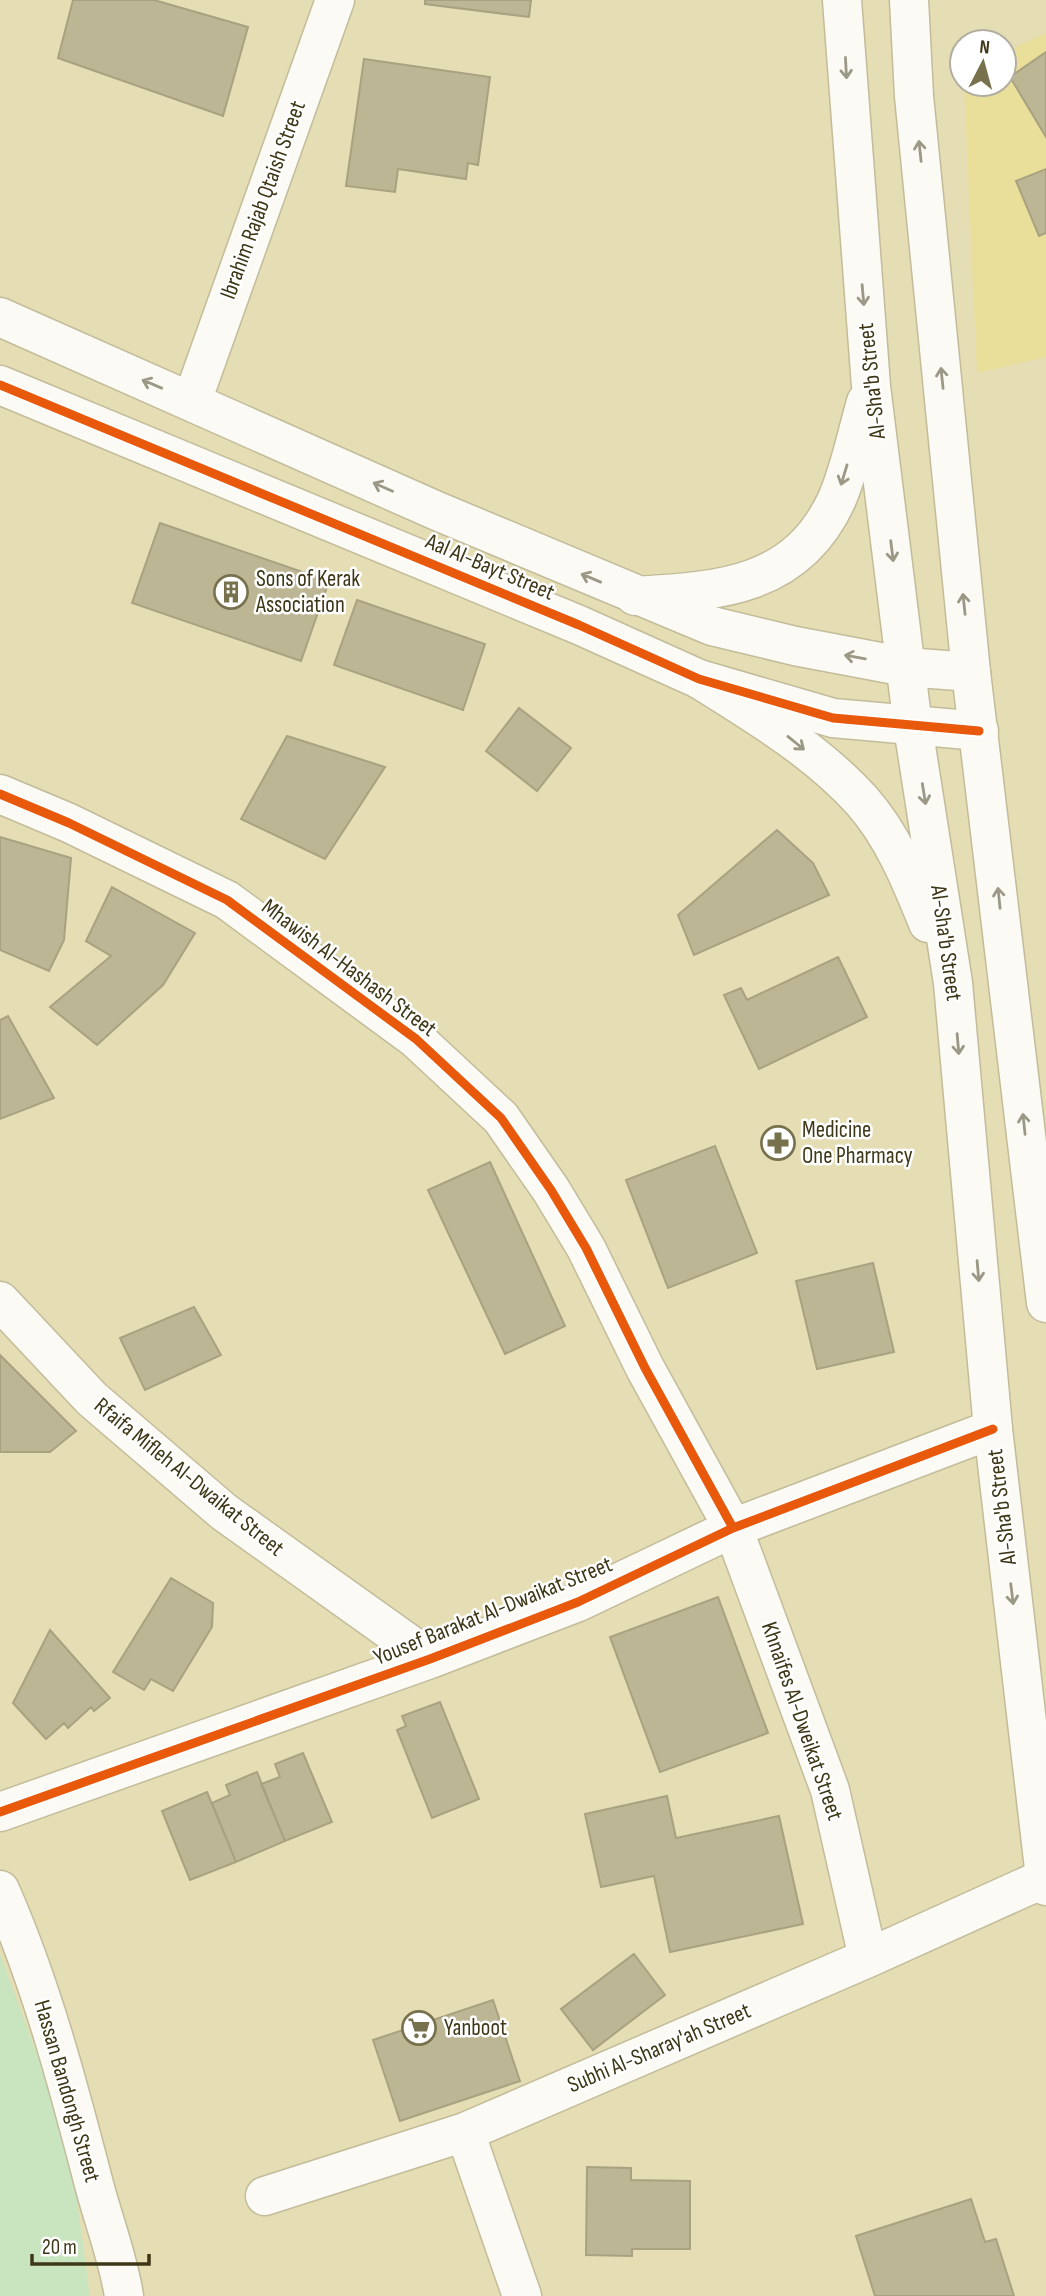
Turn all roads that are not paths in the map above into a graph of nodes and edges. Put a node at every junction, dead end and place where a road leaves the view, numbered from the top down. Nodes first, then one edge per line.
1 (335, 0) edge
2 (842, 0) edge
3 (909, 0) edge
4 (0, 317) edge
5 (0, 385) edge
6 (871, 386) junction
7 (192, 401) junction
8 (635, 596) junction
9 (906, 667) junction
10 (971, 672) junction
11 (699, 678) junction
12 (913, 727) junction
13 (979, 731) junction
14 (0, 794) edge
15 (953, 983) junction
16 (1038, 1200) edge
17 (0, 1301) edge
18 (1046, 1303) edge
19 (993, 1429) junction
20 (733, 1528) junction
21 (429, 1659) junction
22 (0, 1812) edge
23 (1045, 1882) edge
24 (0, 1890) edge
25 (869, 1958) junction
26 (465, 2132) junction
27 (265, 2196) dead end
28 (124, 2296) edge
29 (522, 2296) edge

1 - 7 street, Ibrahim Rajab Qtaish Street
2 -> 6 street, Al-Sha'b Street
10 -> 3 street
7 -> 4 street, Aal Al-Bayt Street
5 - 11 street, Aal Al-Bayt Street
6 -> 8 street
6 -> 9 street, Al-Sha'b Street
8 -> 7 street, Aal Al-Bayt Street
9 -> 8 street, Aal Al-Bayt Street
9 - 10 street, Aal Al-Bayt Street
9 - 12 street, Al-Sha'b Street
10 - 13 street
11 - 12 street, Aal Al-Bayt Street
11 -> 15 street
12 - 13 street, Aal Al-Bayt Street
12 -> 15 street, Al-Sha'b Street
16 -> 13 street
14 - 20 street, Mhawish Al-Hashash Street
15 -> 19 street, Al-Sha'b Street
16 - 18 street
17 - 21 street, Rfaifa Mifleh Al-Dwaikat Street
19 - 20 street, Yousef Barakat Al-Dwaikat Street
19 -> 23 street, Al-Sha'b Street
20 - 21 street, Yousef Barakat Al-Dwaikat Street
20 - 25 street, Khnaifes Al-Dweikat Street
21 - 22 street, Yousef Barakat Al-Dwaikat Street
23 - 25 street, Subhi Al-Sharay'ah Street
24 - 28 street, Hassan Bandongh Street
25 - 26 street, Subhi Al-Sharay'ah Street
26 - 27 street, Subhi Al-Sharay'ah Street
26 - 29 street

